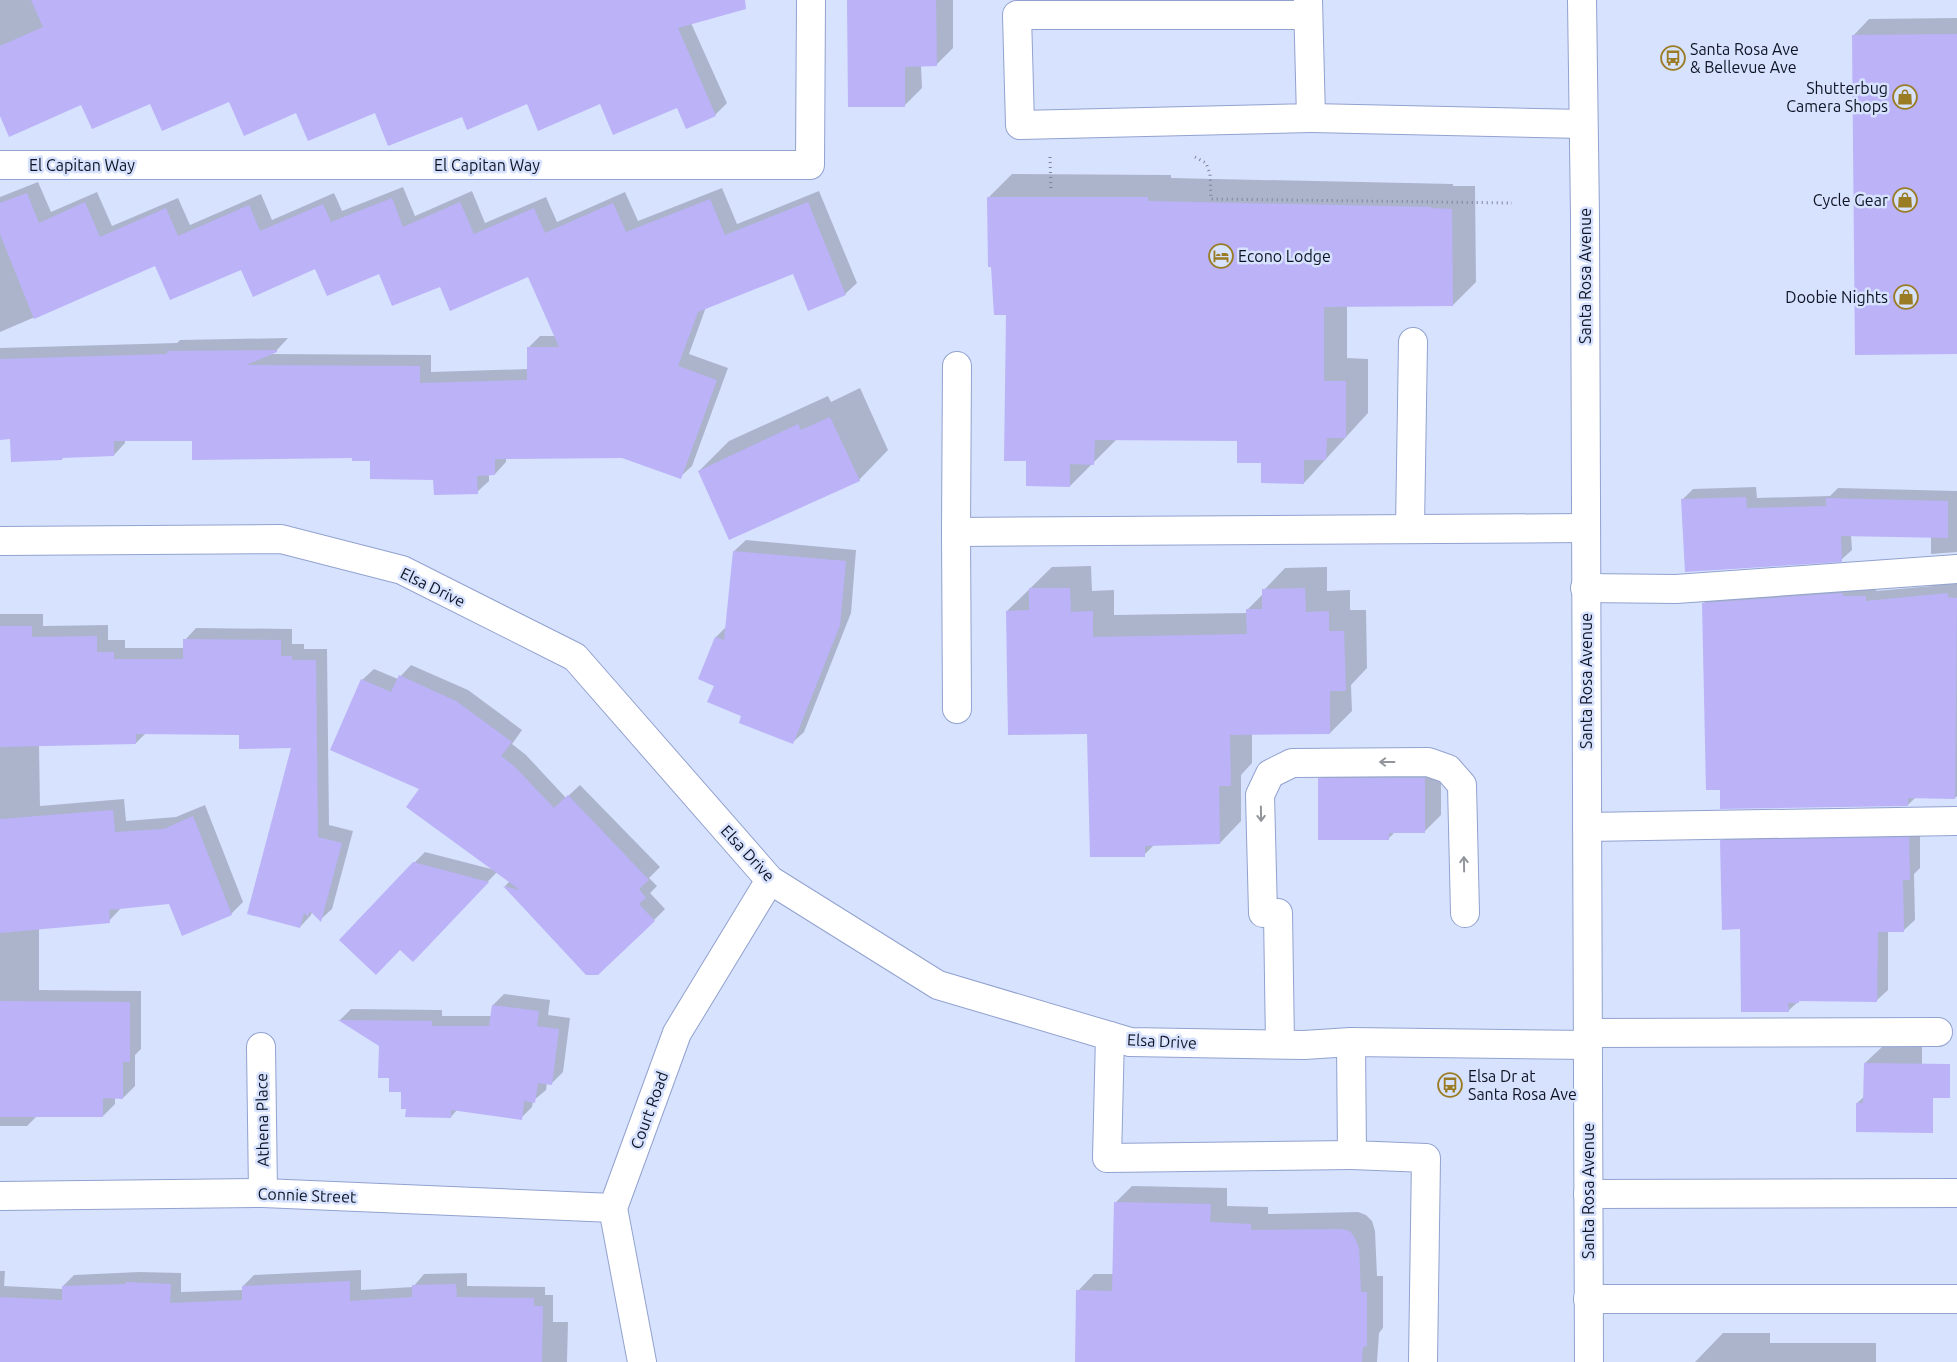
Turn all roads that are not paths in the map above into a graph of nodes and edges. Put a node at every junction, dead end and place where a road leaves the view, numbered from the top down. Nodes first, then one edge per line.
1 (811, 0) edge
2 (1582, 0) edge
3 (1308, 8) edge
4 (1311, 118) junction
5 (1583, 124) junction
6 (0, 165) edge
7 (1413, 342) dead end
8 (957, 366) dead end
9 (1410, 528) junction
10 (1585, 528) junction
11 (956, 532) junction
12 (0, 541) edge
13 (1957, 569) edge
14 (1585, 588) junction
15 (957, 709) dead end
16 (1957, 821) edge
17 (1587, 827) junction
18 (770, 880) junction
19 (1465, 913) dead end
20 (1938, 1032) dead end
21 (1110, 1036) junction
22 (1588, 1039) junction
23 (1351, 1042) junction
24 (1280, 1044) junction
25 (260, 1047) dead end
26 (1352, 1155) junction
27 (263, 1193) junction
28 (1957, 1193) edge
29 (1588, 1194) junction
30 (0, 1196) edge
31 (614, 1208) junction
32 (1588, 1299) junction
33 (1957, 1299) edge
34 (642, 1362) edge
35 (1424, 1362) edge
36 (1589, 1362) edge

1 - 6 street, El Capitan Way
2 - 5 street, Santa Rosa Avenue
3 - 4 street
3 - 4 street
4 - 5 street
5 - 10 street, Santa Rosa Avenue
7 - 9 street
8 - 11 street
9 - 10 street
9 - 11 street
10 - 14 street, Santa Rosa Avenue
11 - 15 street
12 - 18 street, Elsa Drive
13 - 14 street
14 - 17 street, Santa Rosa Avenue
16 - 17 street
17 - 22 street, Santa Rosa Avenue
18 - 21 street, Elsa Drive
18 - 31 street, Court Road
19 -> 24 street
20 - 22 street, Elsa Drive
21 - 24 street, Elsa Drive
21 - 26 street
22 - 23 street, Elsa Drive
22 - 29 street, Santa Rosa Avenue
23 - 24 street, Elsa Drive
23 - 26 street
25 - 27 street, Athena Place
26 - 35 street
27 - 30 street, Connie Street
27 - 31 street, Connie Street
28 - 29 street
29 - 32 street, Santa Rosa Avenue
31 - 34 street
32 - 33 street
32 - 36 street, Santa Rosa Avenue

